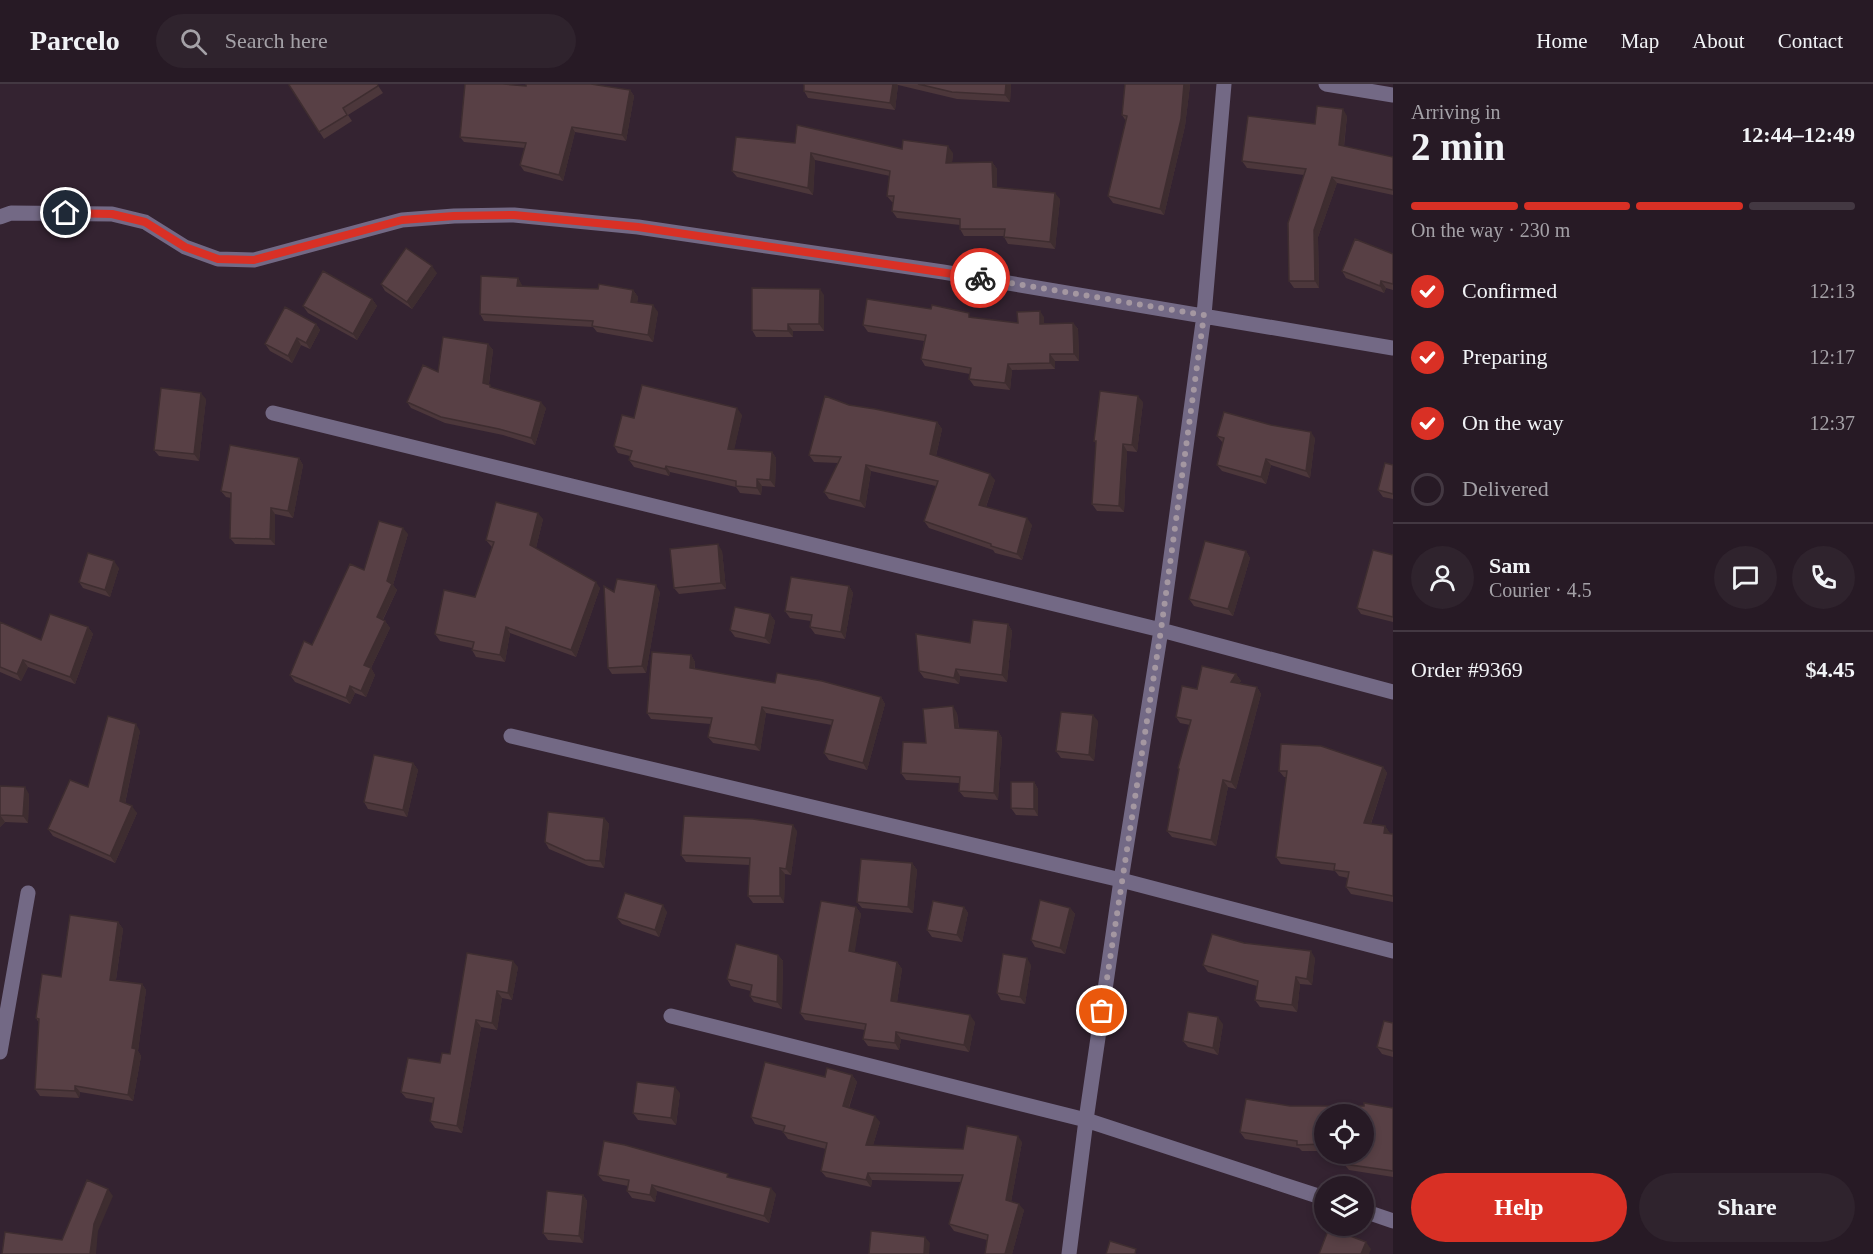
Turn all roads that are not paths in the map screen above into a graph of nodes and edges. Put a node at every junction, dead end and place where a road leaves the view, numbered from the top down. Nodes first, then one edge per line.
1 (1224, 84) edge
2 (1326, 84) edge
3 (1393, 95) edge
4 (0, 217) edge
5 (1204, 315) junction
6 (1393, 348) edge
7 (273, 413) dead end
8 (1161, 630) junction
9 (1393, 692) edge
10 (511, 736) dead end
11 (1121, 880) junction
12 (28, 893) dead end
13 (1393, 951) edge
14 (671, 1016) dead end
15 (0, 1052) edge
16 (1086, 1120) junction
17 (1314, 1195) edge
18 (1374, 1214) edge
19 (1393, 1221) edge
20 (1069, 1254) edge

1 - 5 street
2 - 3 street
4 - 5 street
5 - 6 street
5 - 8 street
7 - 8 street
8 - 9 street
8 - 11 street
10 - 11 street
11 - 13 street
11 - 16 street
12 - 15 street
14 - 16 street
16 - 17 street
16 - 20 street
18 - 19 street

